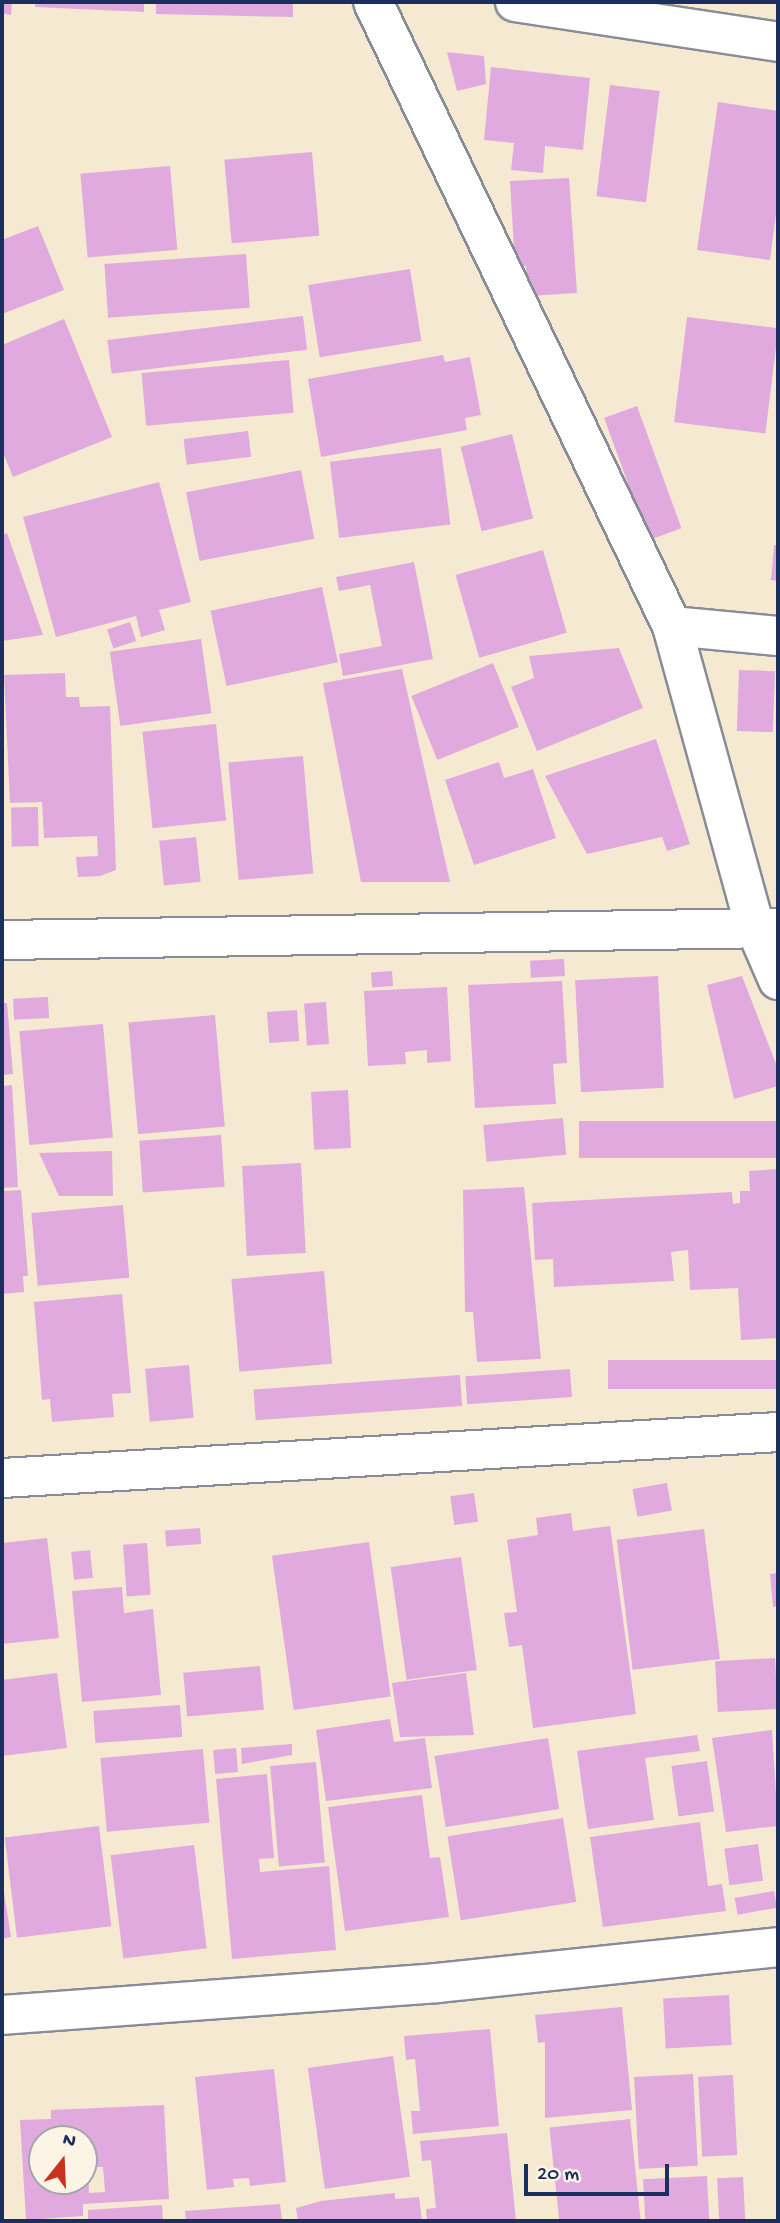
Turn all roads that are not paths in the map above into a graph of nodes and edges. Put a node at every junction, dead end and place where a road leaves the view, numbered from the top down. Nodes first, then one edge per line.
1 (373, 2) edge
2 (515, 2) edge
3 (778, 42) edge
4 (672, 626) junction
5 (778, 636) edge
6 (767, 927) edge
7 (2, 940) edge
8 (778, 980) edge
9 (778, 1432) edge
10 (2, 1478) edge
11 (778, 1947) edge
12 (2, 2015) edge

1 - 4 street
2 - 3 street
4 - 5 street
4 - 6 street
6 - 7 street
6 - 8 street
9 - 10 street
11 - 12 street

